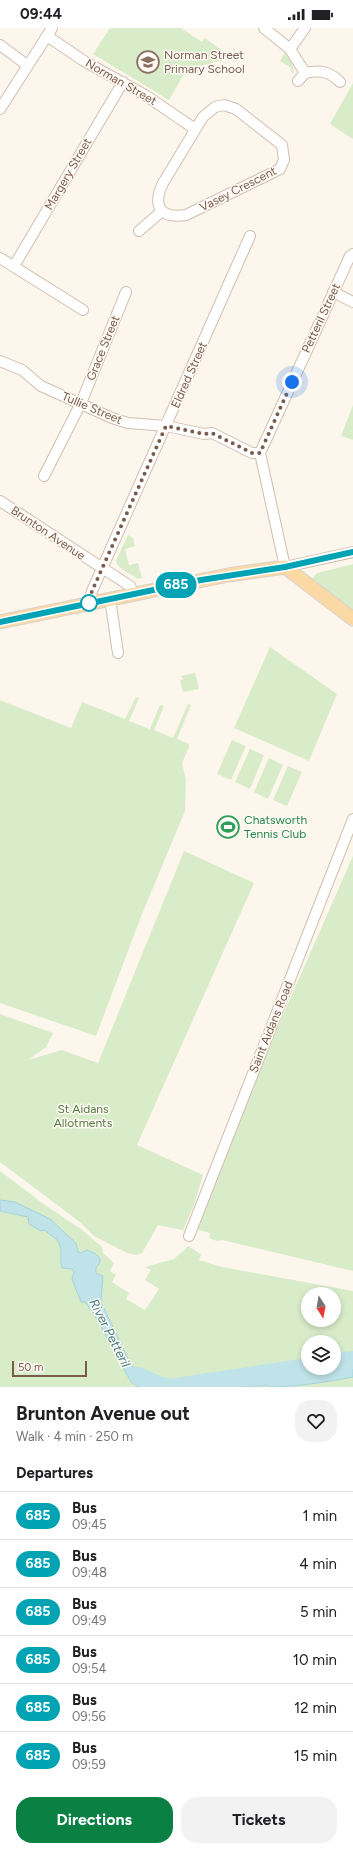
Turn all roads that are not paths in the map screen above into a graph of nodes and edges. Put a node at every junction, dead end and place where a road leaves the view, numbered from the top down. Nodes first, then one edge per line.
1 (264, 28) edge
2 (304, 28) edge
3 (49, 32) edge
4 (0, 45) edge
5 (290, 49) junction
6 (28, 65) junction
7 (123, 82) junction
8 (340, 82) dead end
9 (0, 109) edge
10 (195, 129) junction
11 (162, 211) junction
12 (139, 231) dead end
13 (250, 236) dead end
14 (353, 254) edge
15 (0, 258) edge
16 (14, 266) junction
17 (126, 292) dead end
18 (333, 292) junction
19 (353, 302) edge
20 (83, 310) dead end
21 (1, 364) edge
22 (81, 403) junction
23 (166, 426) junction
24 (260, 453) junction
25 (44, 476) dead end
26 (0, 501) edge
27 (353, 552) edge
28 (285, 567) junction
29 (102, 569) junction
30 (134, 594) junction
31 (110, 599) junction
32 (93, 602) junction
33 (353, 619) edge
34 (0, 622) edge
35 (118, 653) dead end
36 (353, 818) edge
37 (189, 1236) dead end

1 - 5 street
2 - 5 street
3 - 6 street
3 - 7 street, Norman Street
4 - 6 street
5 - 8 street
6 - 9 street
7 - 10 street, Norman Street
7 - 16 street, Margery Street
10 - 11 street, Vasey Crescent
10 - 11 street, Vasey Crescent
11 - 12 street
13 - 23 street, Eldred Street
14 - 18 street, Petteril Street
15 - 16 street
16 - 20 street
17 - 22 street, Grace Street
18 - 19 street
18 - 24 street, Petteril Street
21 - 22 street, Tullie Street
22 - 23 street, Tullie Street
22 - 25 street, Grace Street
23 - 24 street, Tullie Street
23 - 29 street, Eldred Street
24 - 28 street
26 - 29 street, Brunton Avenue
27 - 28 street
28 - 30 main road
28 - 33 main road
29 - 30 street, Brunton Avenue
29 - 32 street, Eldred Street
30 - 31 main road
31 - 32 main road
31 - 35 street
32 - 34 main road
36 - 37 street, Saint Aidans Road

